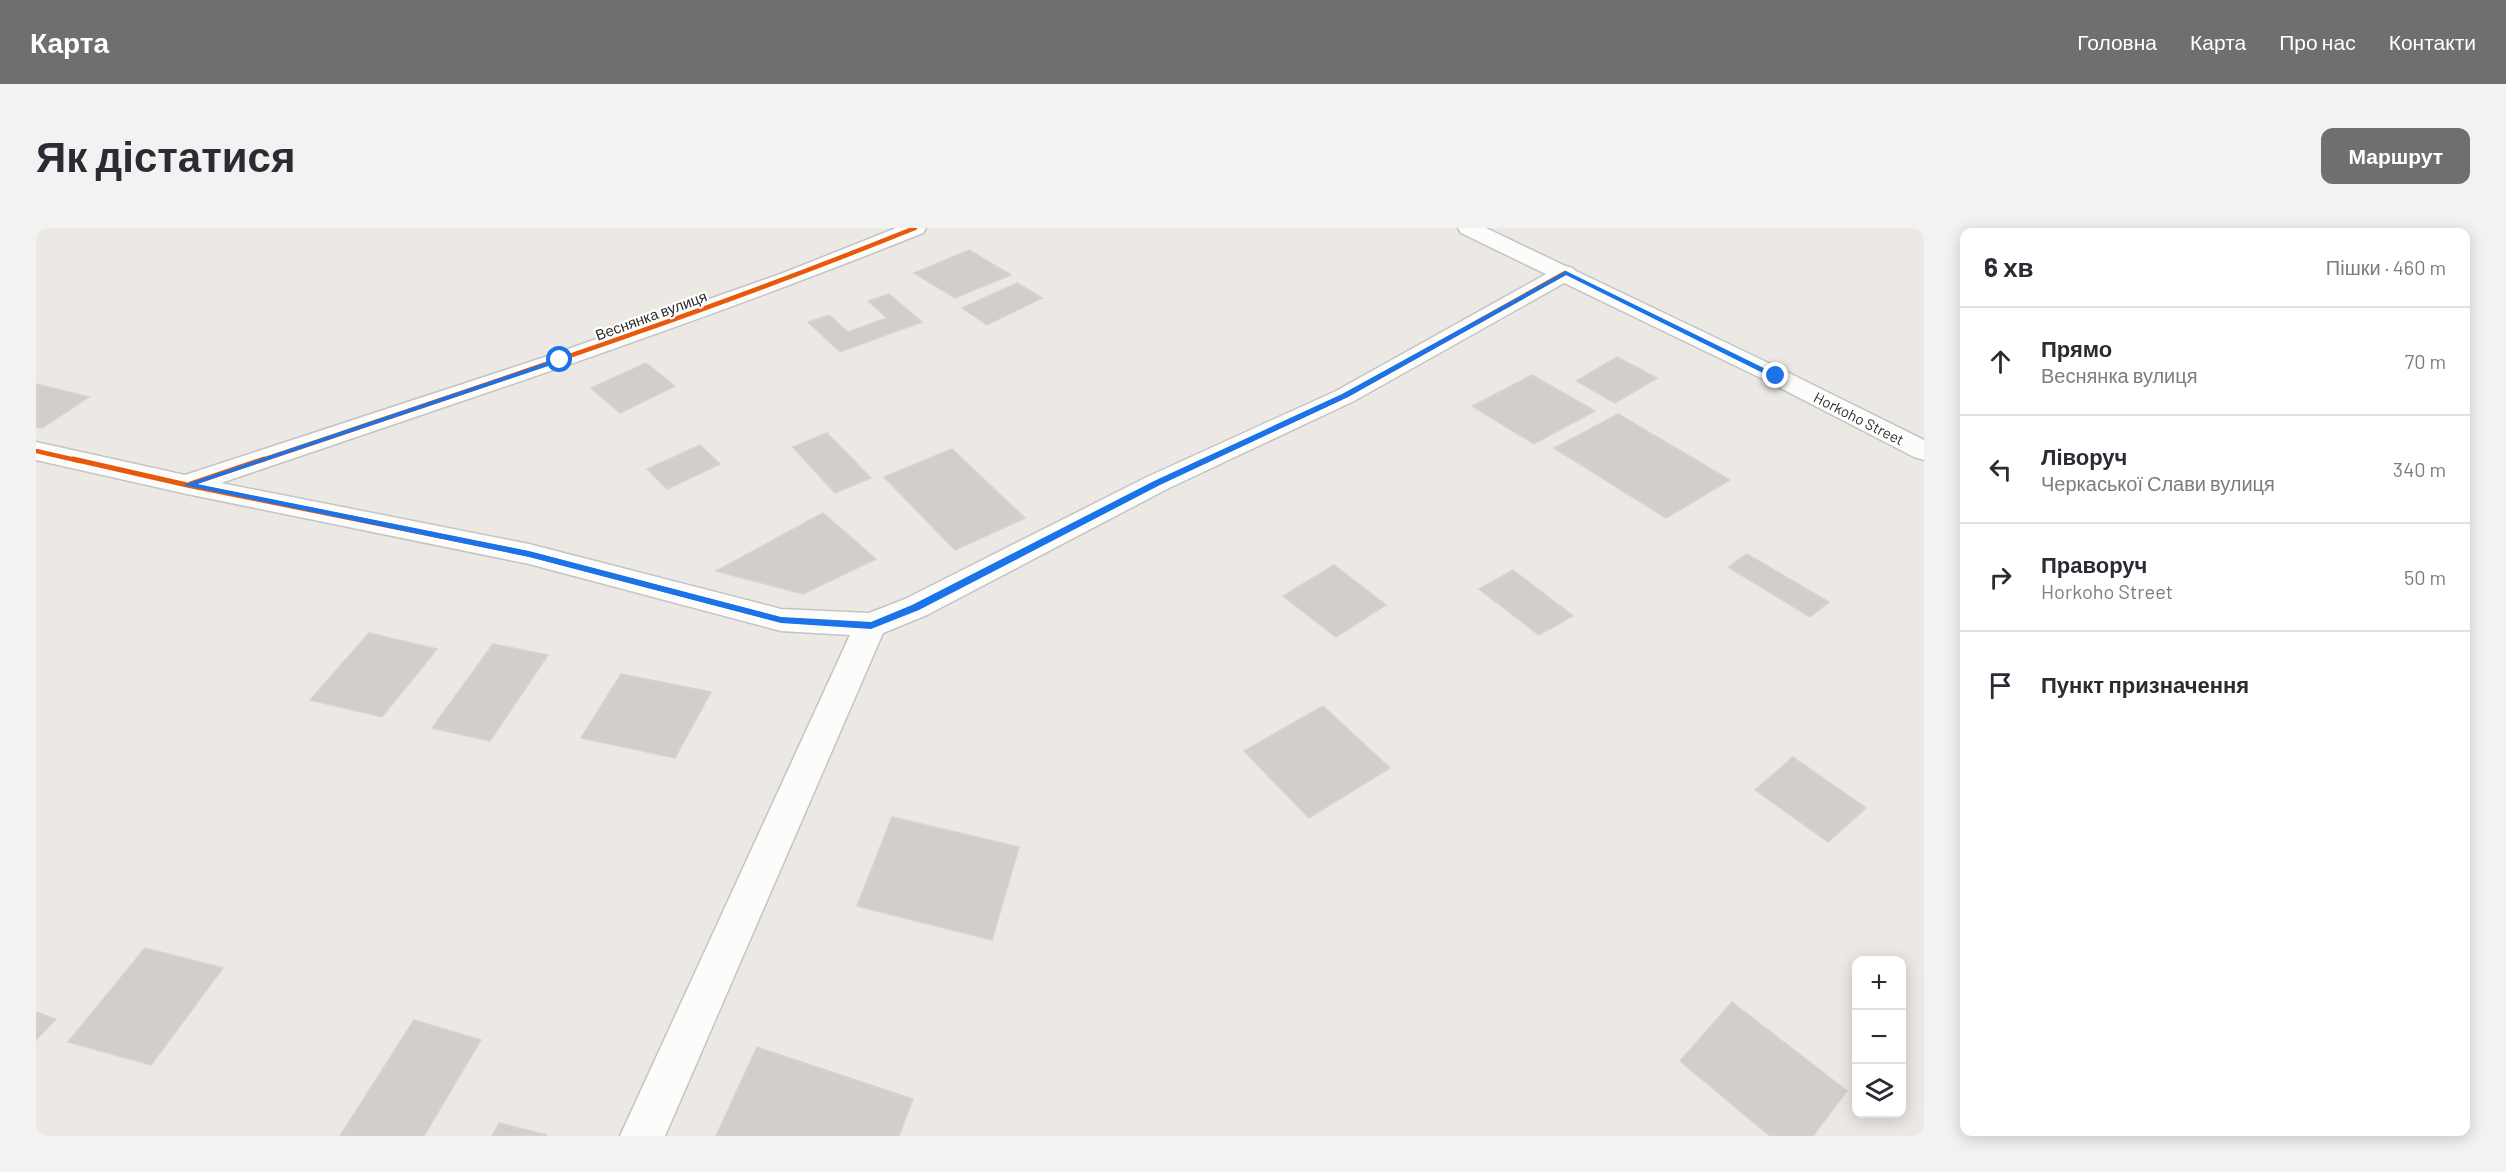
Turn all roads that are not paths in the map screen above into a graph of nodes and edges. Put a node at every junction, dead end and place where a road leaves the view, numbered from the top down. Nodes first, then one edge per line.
1 (915, 228) edge
2 (1469, 228) edge
3 (1566, 273) junction
4 (1924, 451) edge
5 (36, 452) edge
6 (187, 485) junction
7 (871, 625) junction
8 (642, 1136) edge

1 - 6 street, Веснянка вулиця
2 - 3 street, Horkoho Street
3 - 4 street, Horkoho Street
3 - 7 street
5 - 6 street
6 - 7 street
7 - 8 street

